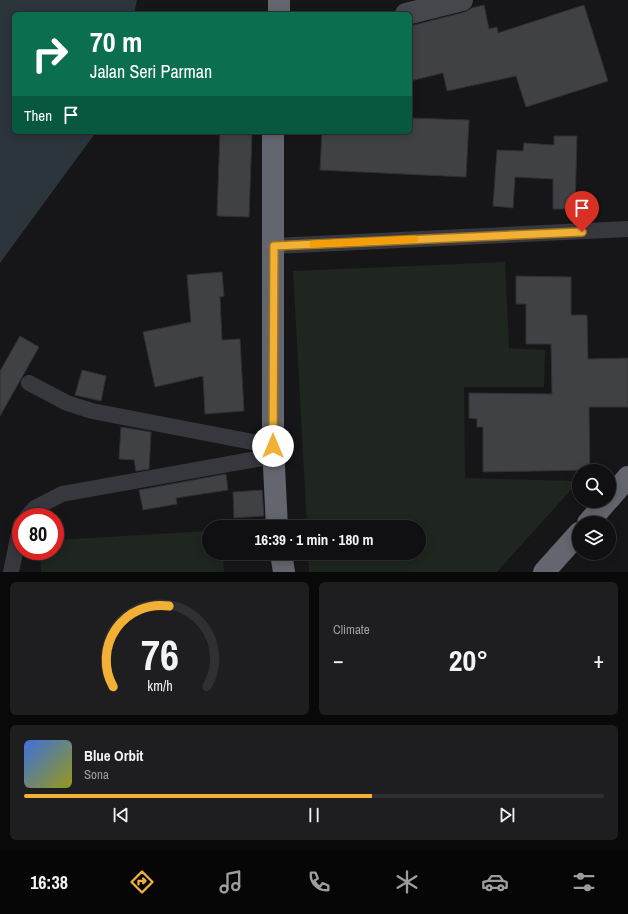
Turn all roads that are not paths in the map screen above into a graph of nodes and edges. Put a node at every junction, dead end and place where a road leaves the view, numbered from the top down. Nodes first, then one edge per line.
1 (279, 0) edge
2 (450, 1) edge
3 (278, 12) edge
4 (412, 12) edge
5 (273, 134) edge
6 (628, 229) edge
7 (274, 246) junction
8 (30, 383) dead end
9 (273, 451) junction
10 (628, 477) edge
11 (616, 491) edge
12 (35, 508) edge
13 (601, 508) edge
14 (594, 516) edge
15 (277, 520) edge
16 (572, 541) edge
17 (13, 560) edge
18 (282, 560) edge
19 (10, 572) edge
20 (284, 572) edge
21 (544, 572) edge

1 - 3 highway
2 - 4 street
5 - 7 highway
6 - 7 street
7 - 9 highway
8 - 9 street
9 - 12 street
9 - 15 highway
10 - 11 highway
13 - 14 highway
16 - 21 highway
17 - 19 street
18 - 20 highway

